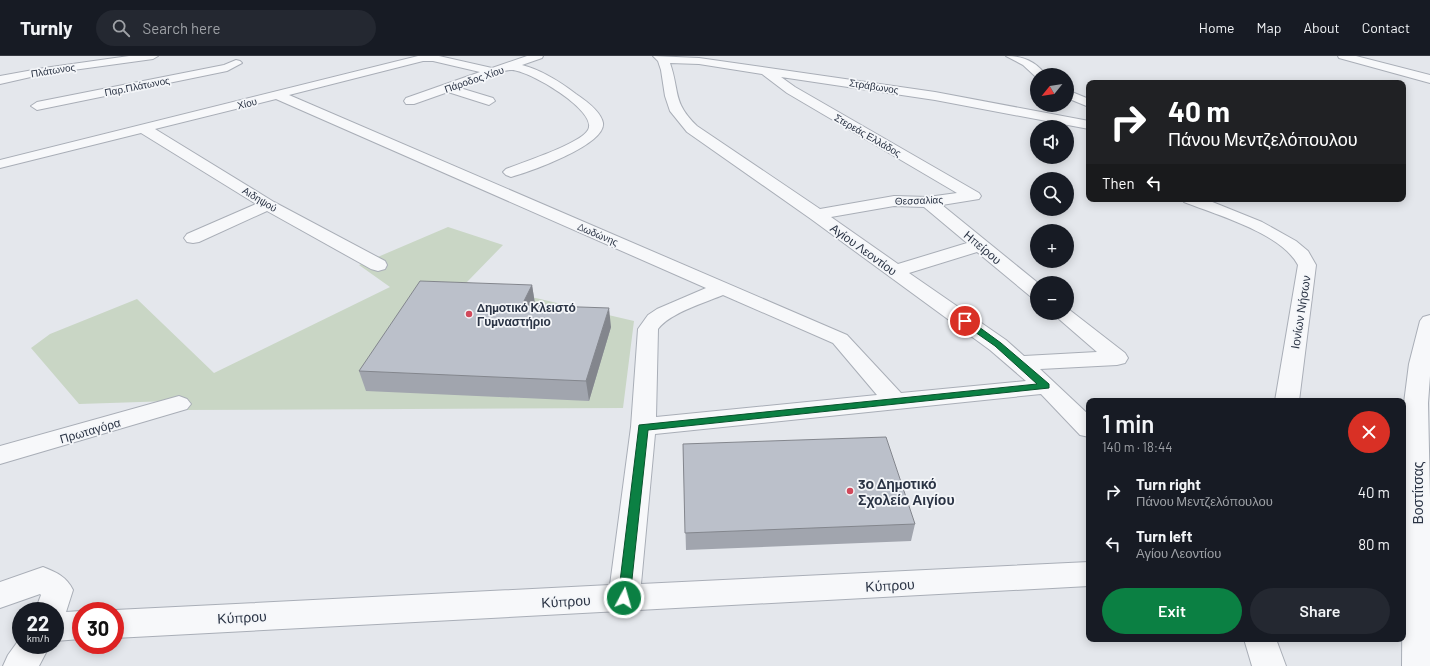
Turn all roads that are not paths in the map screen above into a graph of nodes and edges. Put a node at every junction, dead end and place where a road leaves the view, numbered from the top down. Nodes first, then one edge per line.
1 (153, 56) edge
2 (538, 56) edge
3 (1010, 56) edge
4 (1343, 56) edge
5 (663, 57) edge
6 (138, 58) junction
7 (703, 58) edge
8 (39, 60) dead end
9 (236, 63) dead end
10 (511, 66) junction
11 (1032, 68) edge
12 (765, 70) junction
13 (493, 72) junction
14 (15, 76) junction
15 (1430, 79) edge
16 (0, 80) edge
17 (160, 82) junction
18 (449, 88) junction
19 (278, 95) junction
20 (1074, 97) edge
21 (489, 101) dead end
22 (410, 102) dead end
23 (1086, 102) edge
24 (37, 106) dead end
25 (1086, 124) edge
26 (145, 129) junction
27 (0, 164) edge
28 (511, 172) dead end
29 (973, 196) joint
30 (928, 202) junction
31 (1197, 202) edge
32 (268, 205) junction
33 (817, 215) junction
34 (193, 238) dead end
35 (981, 245) junction
36 (378, 265) dead end
37 (895, 271) junction
38 (1030, 286) edge
39 (723, 288) junction
40 (1071, 320) edge
41 (1430, 321) edge
42 (1020, 363) junction
43 (1046, 386) junction
44 (1287, 398) edge
45 (896, 402) junction
46 (179, 404) dead end
47 (1423, 405) edge
48 (1086, 426) edge
49 (643, 427) junction
50 (1406, 427) edge
51 (0, 455) edge
52 (1086, 574) edge
53 (1410, 590) edge
54 (0, 595) edge
55 (624, 598) junction
56 (54, 602) edge
57 (124, 624) edge
58 (1261, 642) edge
59 (28, 654) edge
60 (20, 666) edge
61 (1269, 666) edge
62 (1419, 666) edge

1 - 6 street, Πλάτωνος
2 - 10 street, Πάροδος Χίου
3 - 11 street
4 - 15 street
5 - 7 street, Στράβωνος
5 - 33 street, Αγίου Λεοντίου
6 - 14 street, Πλάτωνος
6 - 17 street
7 - 12 street, Στράβωνος
8 - 14 street
9 - 17 street, Παρ.Πλάτωνος
10 - 13 street, Πάροδος Χίου
10 - 28 street
12 - 25 street, Στράβωνος
12 - 29 street, Στερεάς Ελλάδος
13 - 18 street, Πάροδος Χίου
13 - 19 street, Χίου
14 - 16 street, Πλάτωνος
17 - 24 street, Παρ.Πλάτωνος
18 - 21 street
18 - 22 street, Πάροδος Χίου
19 - 26 street, Χίου
19 - 39 street, Δωδώνης
20 - 23 street
26 - 27 street, Χίου
26 - 32 street, Αιδηψού
29 - 30 street, Θεσσαλίας
30 - 33 street, Θεσσαλίας
30 - 35 street, Ηπείρου
31 - 44 street, Ιονίων Νήσων
32 - 34 street
32 - 36 street, Αιδηψού
33 - 37 street, Αγίου Λεοντίου
35 - 37 street
35 - 38 street, Ηπείρου
37 - 42 street, Αγίου Λεοντίου
39 - 45 street, Δωδώνης
39 - 49 street
40 - 42 street
41 - 47 street, Βοστίτσας
42 - 43 street, Αγίου Λεοντίου
43 - 45 street
43 - 48 street, Αγίου Λεοντίου
45 - 49 street
46 - 51 street, Πρωταγόρα
47 - 50 street
47 - 53 street, Βοστίτσας
49 - 55 street
52 - 55 street, Κύπρου
53 - 62 street, Βοστίτσας
54 - 56 street
55 - 57 street, Κύπρου
58 - 61 street
59 - 60 street

